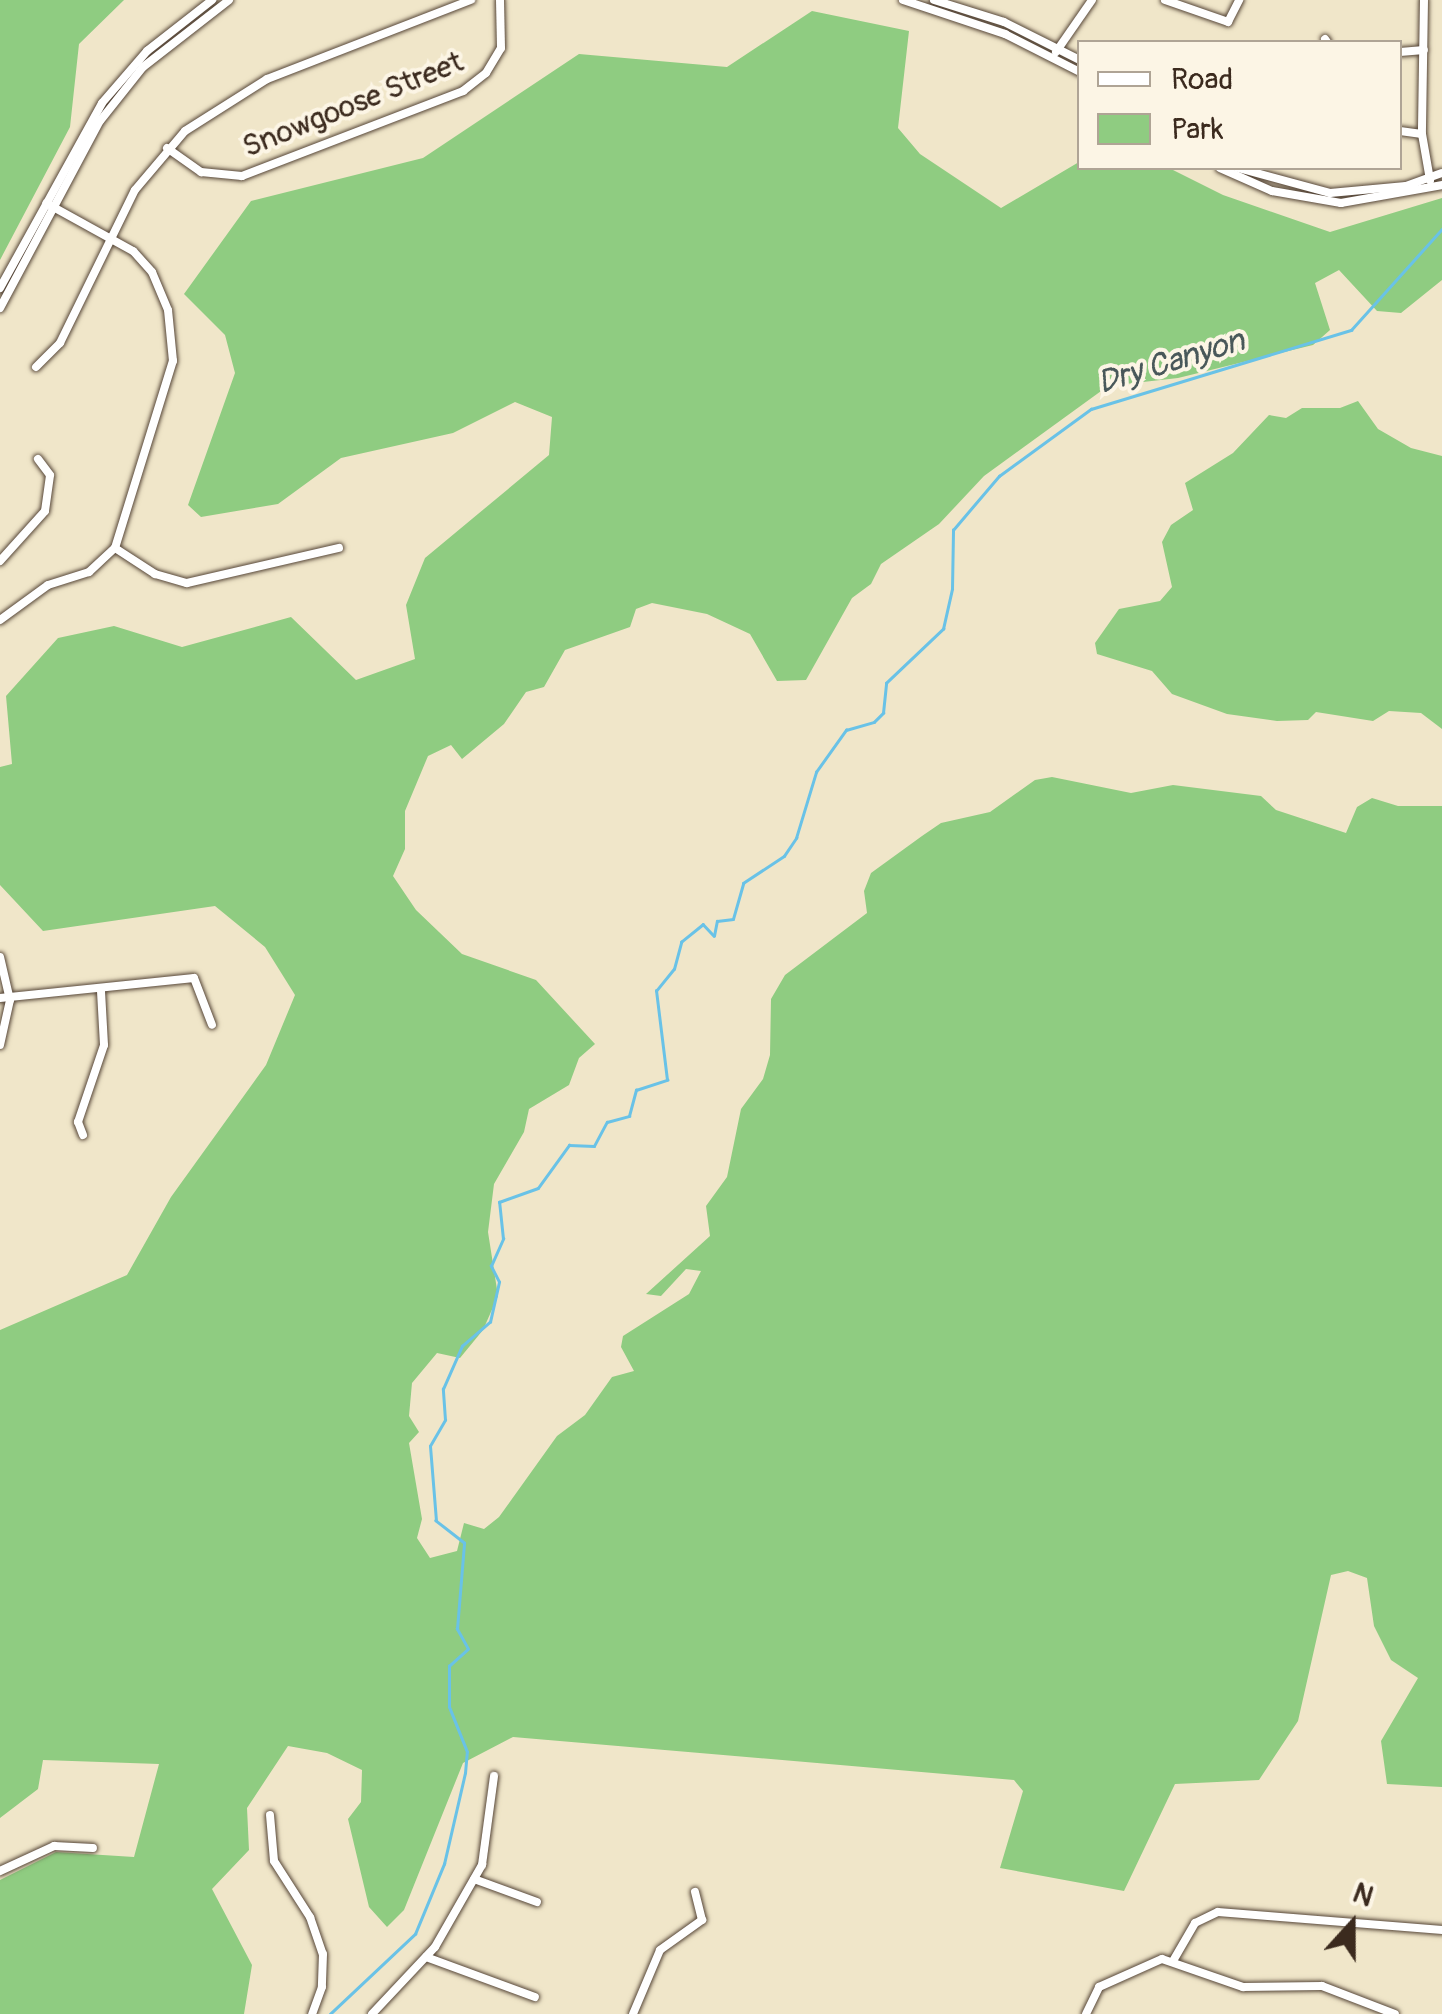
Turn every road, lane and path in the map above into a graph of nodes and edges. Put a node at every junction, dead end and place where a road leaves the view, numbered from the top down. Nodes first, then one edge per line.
1 (212, 0) edge
2 (230, 0) edge
3 (471, 0) edge
4 (500, 0) edge
5 (904, 0) edge
6 (934, 0) edge
7 (1092, 0) edge
8 (1164, 0) edge
9 (1239, 0) edge
10 (1424, 0) edge
11 (1424, 50) junction
12 (1056, 52) junction
13 (1402, 52) edge
14 (1077, 59) edge
15 (1077, 70) edge
16 (1402, 132) edge
17 (1422, 134) junction
18 (168, 148) junction
19 (1225, 170) edge
20 (1245, 170) edge
21 (1442, 173) edge
22 (1429, 178) junction
23 (1438, 187) edge
24 (51, 205) junction
25 (108, 236) junction
26 (0, 288) edge
27 (0, 308) edge
28 (36, 367) dead end
29 (38, 459) dead end
30 (115, 548) junction
31 (338, 548) dead end
32 (0, 561) edge
33 (0, 620) edge
34 (0, 957) edge
35 (101, 991) junction
36 (5, 999) edge
37 (212, 1024) dead end
38 (0, 1046) edge
39 (83, 1135) dead end
40 (494, 1776) dead end
41 (270, 1815) dead end
42 (93, 1848) dead end
43 (0, 1871) edge
44 (474, 1879) junction
45 (695, 1892) dead end
46 (537, 1902) dead end
47 (1442, 1930) edge
48 (426, 1958) junction
49 (1173, 1961) junction
50 (534, 1997) dead end
51 (315, 2013) edge
52 (372, 2014) edge
53 (633, 2014) edge
54 (1086, 2014) edge
55 (1395, 2014) edge

1 - 24 street
2 - 24 street
3 - 18 street
4 - 18 street, Snowgoose Street
5 - 12 street
6 - 12 street
7 - 12 street
8 - 9 street
10 - 11 street
11 - 13 street
11 - 17 street
12 - 14 street
12 - 15 street
16 - 17 street
17 - 22 street
18 - 25 street
19 - 23 street
20 - 22 street
21 - 22 street
22 - 23 street
24 - 25 street
24 - 26 street
24 - 27 street
25 - 28 street
25 - 30 street
29 - 32 street
30 - 31 street
30 - 33 street
34 - 36 street
35 - 36 street
35 - 37 street
35 - 39 street
36 - 38 street
40 - 44 street
41 - 51 street
42 - 43 street
44 - 46 street
44 - 48 street
45 - 53 street
47 - 49 street
48 - 50 street
48 - 52 street
49 - 54 street
49 - 55 street

